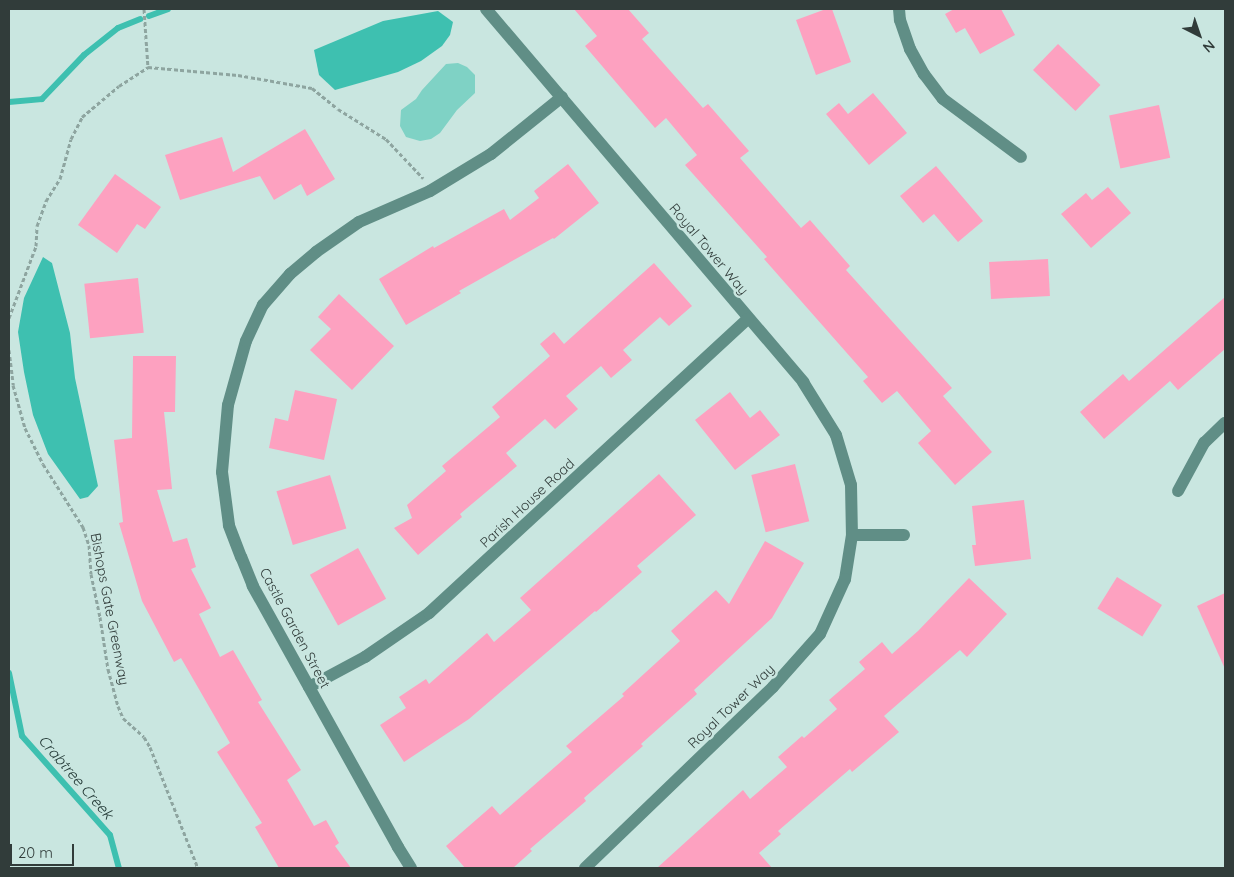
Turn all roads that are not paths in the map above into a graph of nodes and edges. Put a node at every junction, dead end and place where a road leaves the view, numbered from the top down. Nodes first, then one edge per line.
1 (486, 9) edge
2 (899, 9) edge
3 (562, 97) junction
4 (1021, 158) dead end
5 (748, 319) junction
6 (1225, 423) edge
7 (1178, 491) dead end
8 (852, 535) junction
9 (904, 535) dead end
10 (309, 687) junction
11 (412, 868) edge
12 (585, 868) edge

1 - 3 street, Royal Tower Way
2 - 4 street
3 - 5 street, Royal Tower Way
3 - 10 street, Castle Garden Street
5 - 8 street, Royal Tower Way
5 - 10 street, Parish House Road
6 - 7 street
8 - 9 street
8 - 12 street, Royal Tower Way
10 - 11 street, Castle Garden Street

